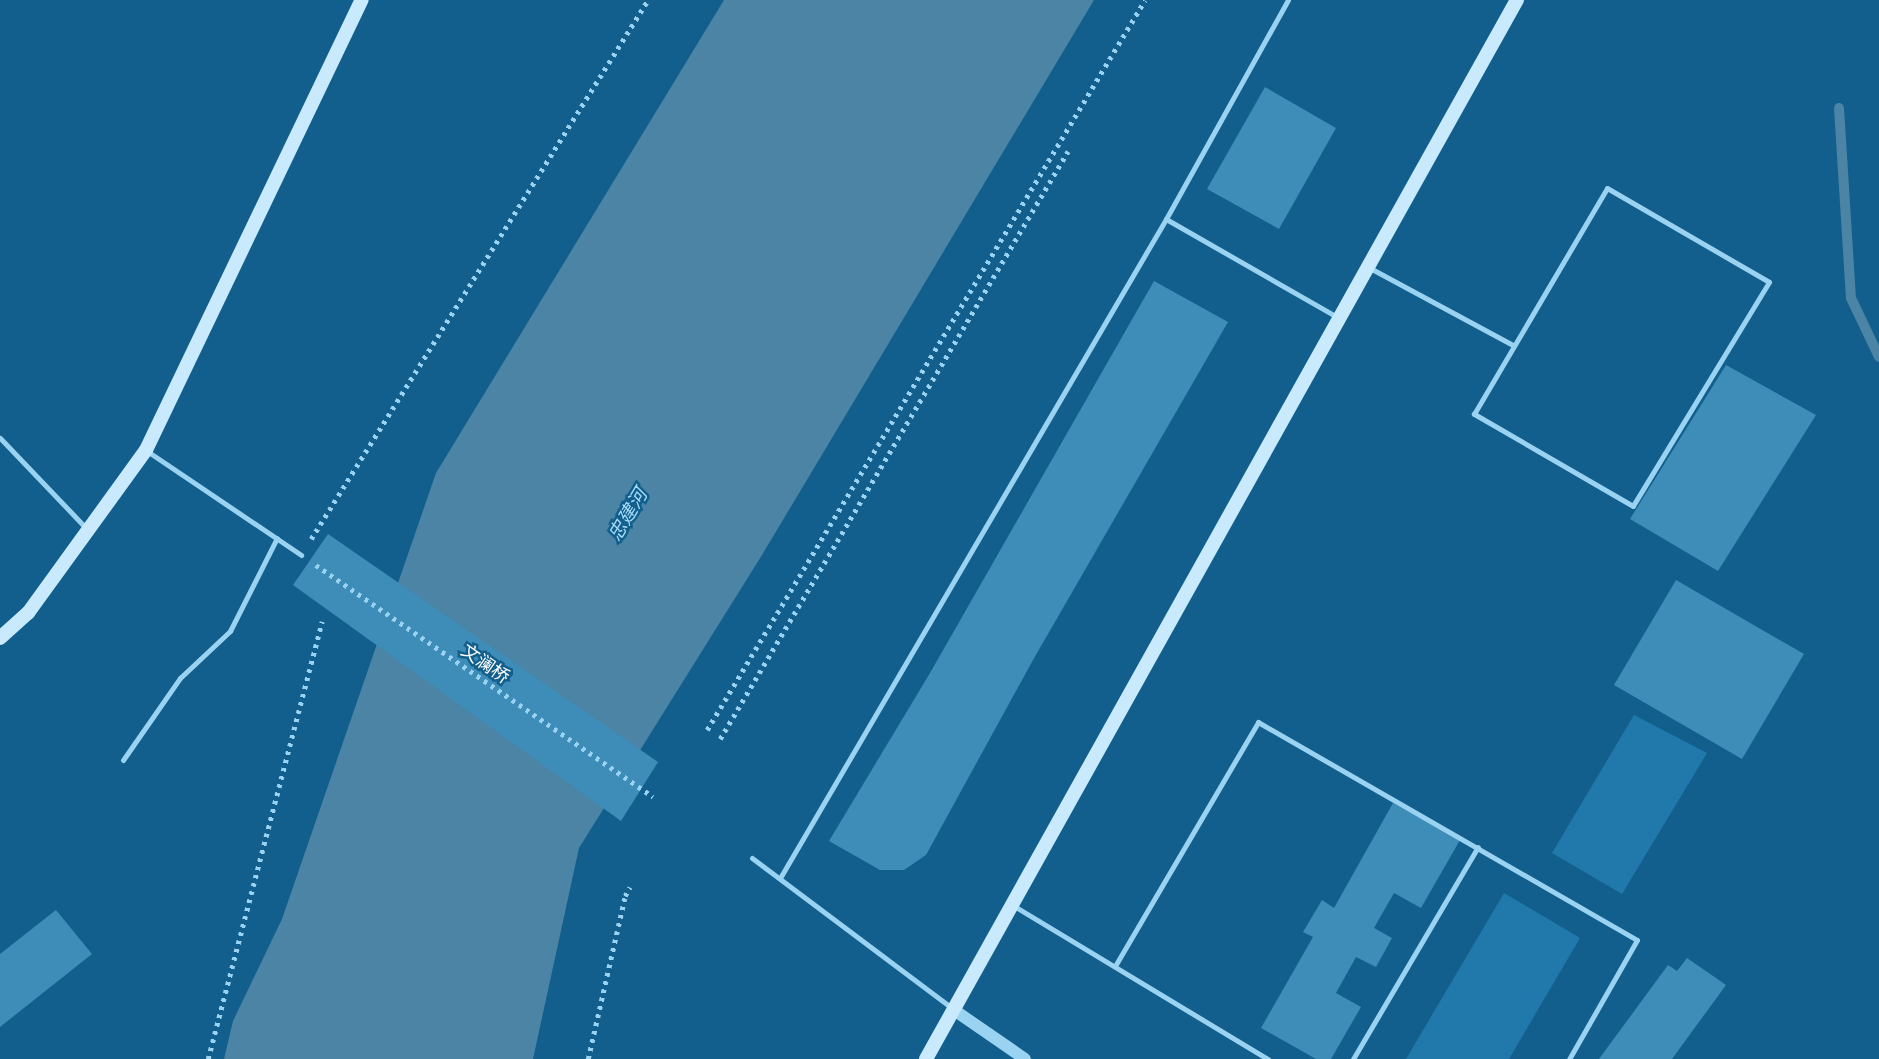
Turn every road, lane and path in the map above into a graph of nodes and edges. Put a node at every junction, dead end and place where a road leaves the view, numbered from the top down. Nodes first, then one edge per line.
1 (362, 0) edge
2 (648, 0) edge
3 (1145, 0) edge
4 (1288, 0) edge
5 (1517, 0) edge
6 (1068, 150) dead end
7 (1166, 219) junction
8 (1368, 267) junction
9 (1340, 318) junction
10 (1513, 345) junction
11 (0, 438) edge
12 (146, 450) junction
13 (88, 531) junction
14 (276, 538) junction
15 (301, 555) junction
16 (322, 622) dead end
17 (0, 638) edge
18 (708, 730) dead end
19 (720, 739) dead end
20 (123, 760) dead end
21 (653, 797) dead end
22 (1478, 847) junction
23 (752, 858) dead end
24 (780, 878) junction
25 (630, 887) dead end
26 (1011, 904) junction
27 (1115, 966) junction
28 (954, 1010) junction
29 (208, 1059) edge
30 (588, 1059) edge
31 (926, 1059) edge
32 (1025, 1059) edge
33 (1268, 1059) edge
34 (1353, 1059) edge
35 (1569, 1059) edge

1 - 12 main road
2 - 15 path
3 - 18 path
4 - 7 lane
5 - 8 main road
6 - 19 path
7 - 9 lane
7 - 24 lane
8 - 9 main road
8 - 10 lane
9 - 26 main road
10 - 10 lane
11 - 13 lane
12 - 13 main road
12 - 14 lane
13 - 17 main road
14 - 15 lane
14 - 20 lane
15 - 21 path, 文澜桥
16 - 29 path
22 - 27 lane
22 - 34 lane
22 - 35 lane
23 - 24 lane
24 - 28 lane
25 - 30 path
26 - 27 lane
26 - 28 main road
27 - 33 lane
28 - 31 main road
28 - 32 street

